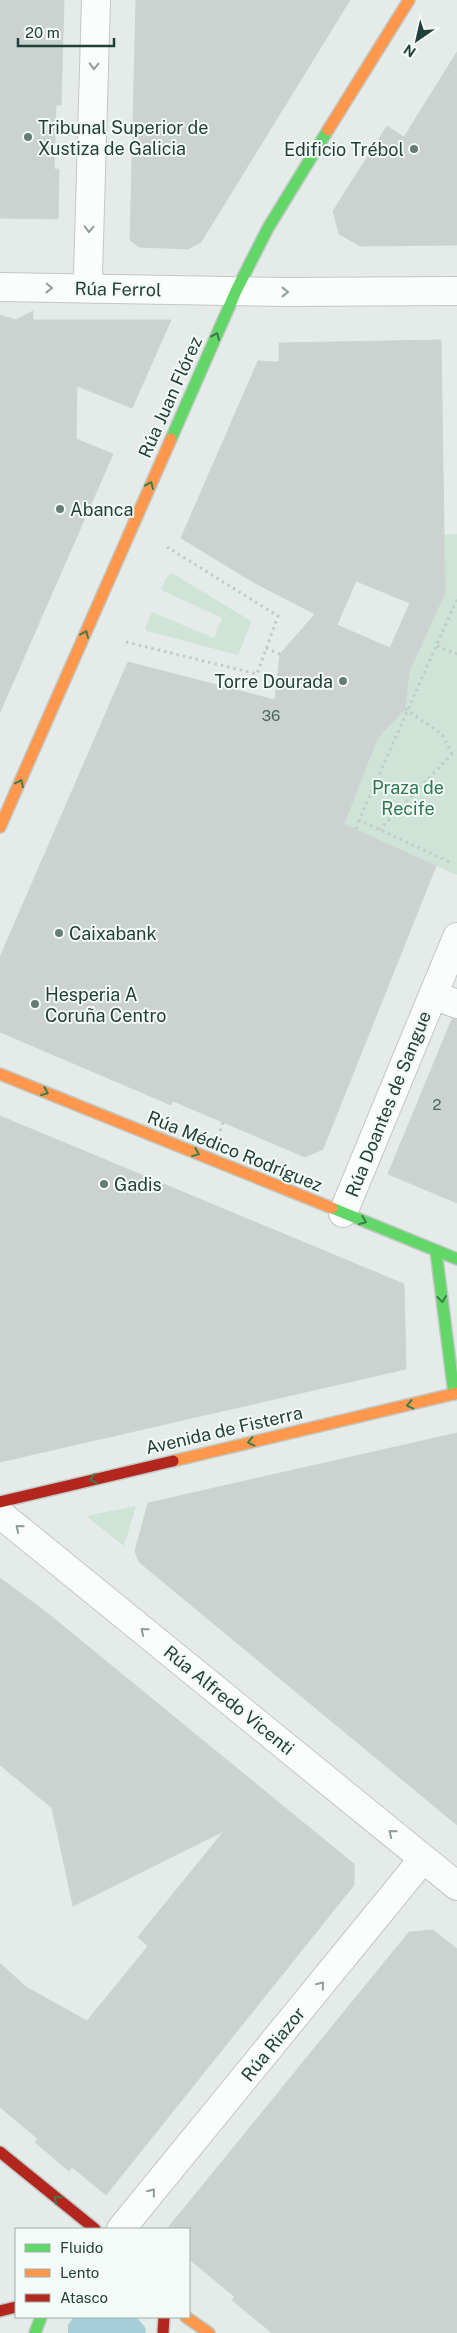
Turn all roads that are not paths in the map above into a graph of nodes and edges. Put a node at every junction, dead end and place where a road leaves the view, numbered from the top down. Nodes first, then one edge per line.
1 (96, 0) edge
2 (409, 0) edge
3 (0, 287) edge
4 (93, 289) junction
5 (236, 291) junction
6 (457, 291) edge
7 (0, 827) edge
8 (457, 938) edge
9 (445, 999) edge
10 (0, 1074) edge
11 (343, 1213) junction
12 (436, 1251) junction
13 (457, 1259) edge
14 (457, 1272) edge
15 (456, 1394) edge
16 (0, 1502) edge
17 (0, 1514) edge
18 (423, 1859) junction
19 (457, 1886) edge
20 (0, 2152) edge
21 (94, 2228) edge
22 (122, 2228) edge
23 (15, 2307) edge
24 (0, 2311) edge
25 (41, 2318) edge
26 (164, 2318) edge
27 (187, 2318) edge
28 (36, 2333) edge
29 (163, 2333) edge
30 (209, 2333) edge

1 -> 4 street
2 - 5 street, Rúa Juan Flórez
3 -> 4 street, Rúa Ferrol
4 - 5 street, Rúa Ferrol
5 -> 6 street, Rúa Ferrol
7 -> 5 street, Rúa Juan Flórez
8 - 9 street, Rúa Doantes de Sangue
9 - 11 street, Rúa Doantes de Sangue
10 -> 11 street, Rúa Médico Rodríguez
11 -> 12 street, Rúa Médico Rodríguez
12 - 13 street, Rúa Médico Rodríguez
12 - 14 street
12 -> 15 street
15 -> 16 street, Avenida de Fisterra
18 -> 17 street, Rúa Alfredo Vicenti
18 - 19 street, Rúa Alfredo Vicenti
22 -> 18 street, Rúa Riazor
21 -> 20 street
23 - 24 street
25 - 28 street
26 - 29 street
27 - 30 street

